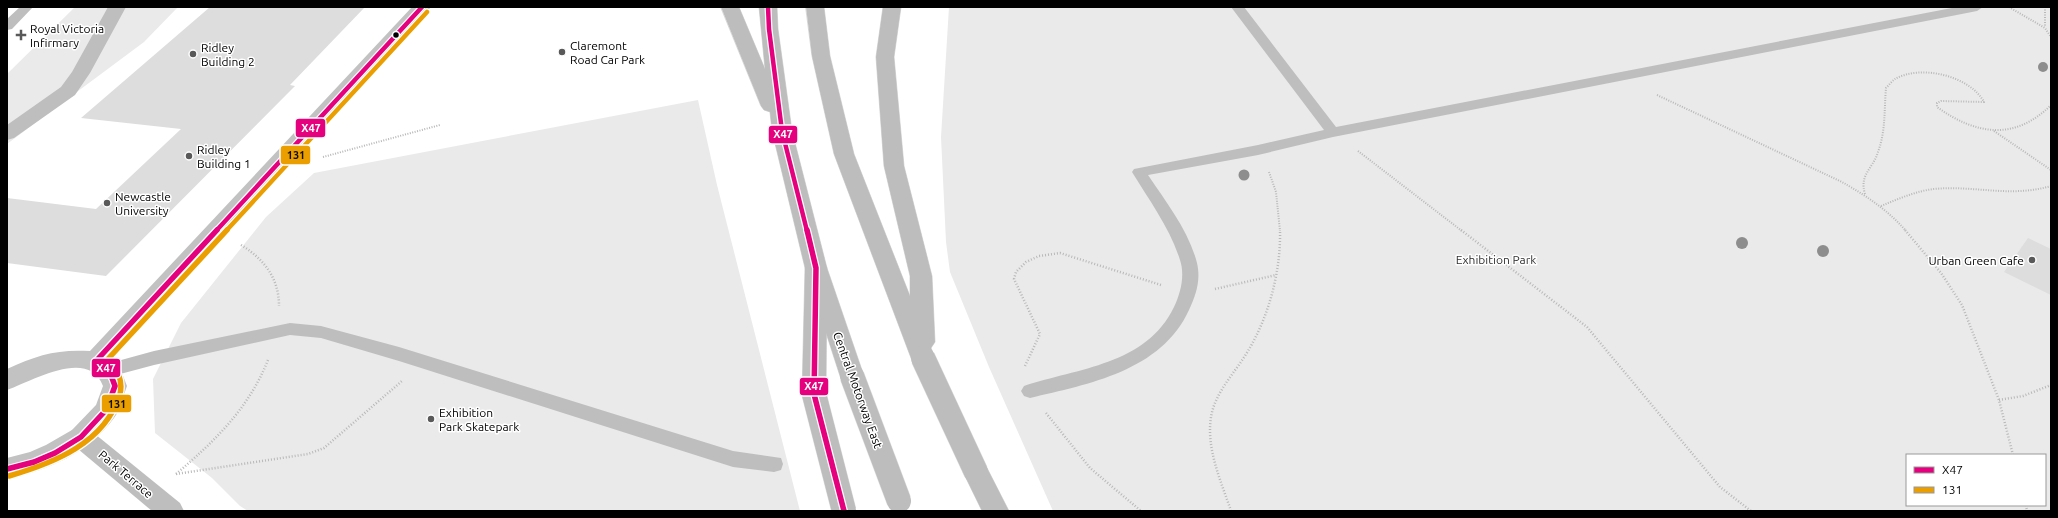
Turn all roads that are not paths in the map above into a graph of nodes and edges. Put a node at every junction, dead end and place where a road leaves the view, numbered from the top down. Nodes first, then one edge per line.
1 (27, 7) edge
2 (117, 7) edge
3 (422, 7) edge
4 (730, 7) edge
5 (768, 7) edge
6 (815, 7) edge
7 (892, 7) edge
8 (1237, 7) edge
9 (1977, 7) edge
10 (7, 26) edge
11 (782, 131) junction
12 (1333, 132) junction
13 (7, 134) edge
14 (816, 268) junction
15 (924, 358) junction
16 (103, 366) junction
17 (7, 380) edge
18 (1030, 391) road end
19 (81, 436) junction
20 (774, 464) dead end
21 (7, 469) edge
22 (901, 506) edge
23 (170, 511) edge
24 (844, 511) edge
25 (996, 511) edge

1 - 10 lane
2 - 13 street
3 - 16 main road
4 - 11 highway
5 - 11 highway
6 - 15 highway
7 - 15 highway
8 - 12 lane
9 - 12 lane
11 - 14 highway
12 - 18 lane
14 - 22 highway, Central Motorway East, bridge
14 - 24 highway, bridge
15 - 25 highway, bridge
16 - 17 main road
16 - 19 main road
16 - 20 lane
19 - 21 main road
19 - 23 street, Park Terrace

